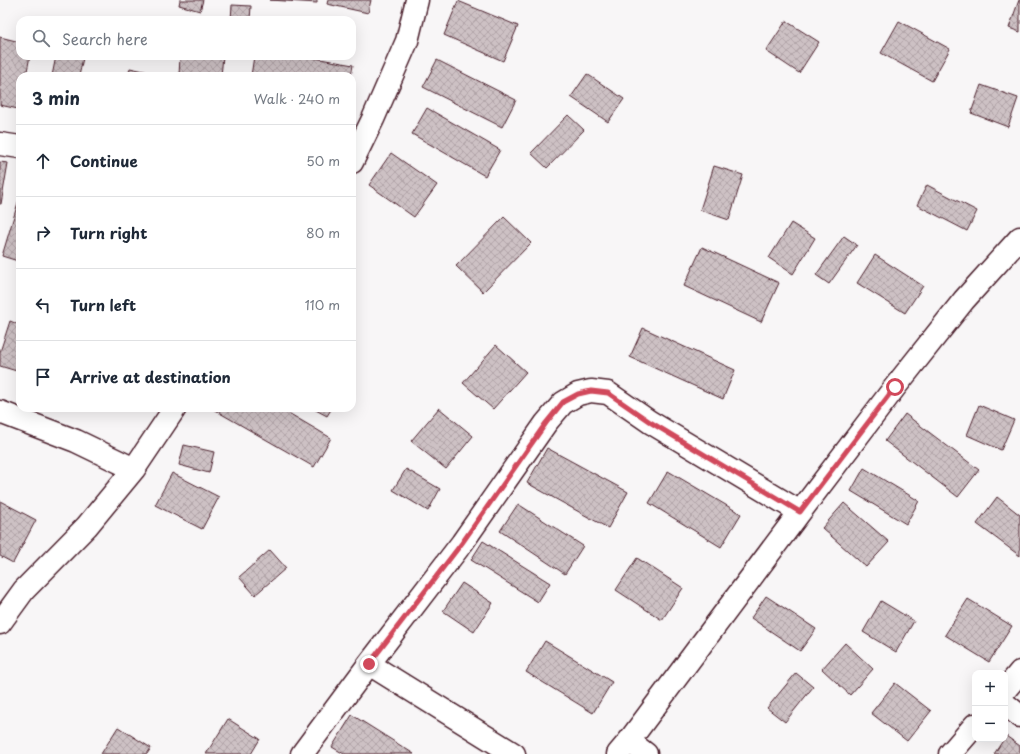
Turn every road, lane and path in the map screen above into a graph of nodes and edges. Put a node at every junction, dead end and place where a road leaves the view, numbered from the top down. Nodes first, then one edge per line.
1 (417, 0) edge
2 (0, 144) edge
3 (16, 146) edge
4 (356, 154) edge
5 (1020, 238) edge
6 (0, 412) edge
7 (172, 412) edge
8 (134, 469) junction
9 (800, 512) junction
10 (0, 623) edge
11 (369, 664) junction
12 (1020, 672) edge
13 (1008, 686) edge
14 (1008, 706) edge
15 (1020, 716) edge
16 (972, 728) edge
17 (631, 750) edge
18 (302, 754) edge
19 (514, 754) edge
20 (950, 754) edge

1 - 4 street
2 - 3 street
5 - 9 street
6 - 8 street
7 - 8 street
8 - 10 street
9 - 11 street
9 - 17 street
11 - 18 street
11 - 19 street
12 - 13 street
14 - 15 street
16 - 20 street

